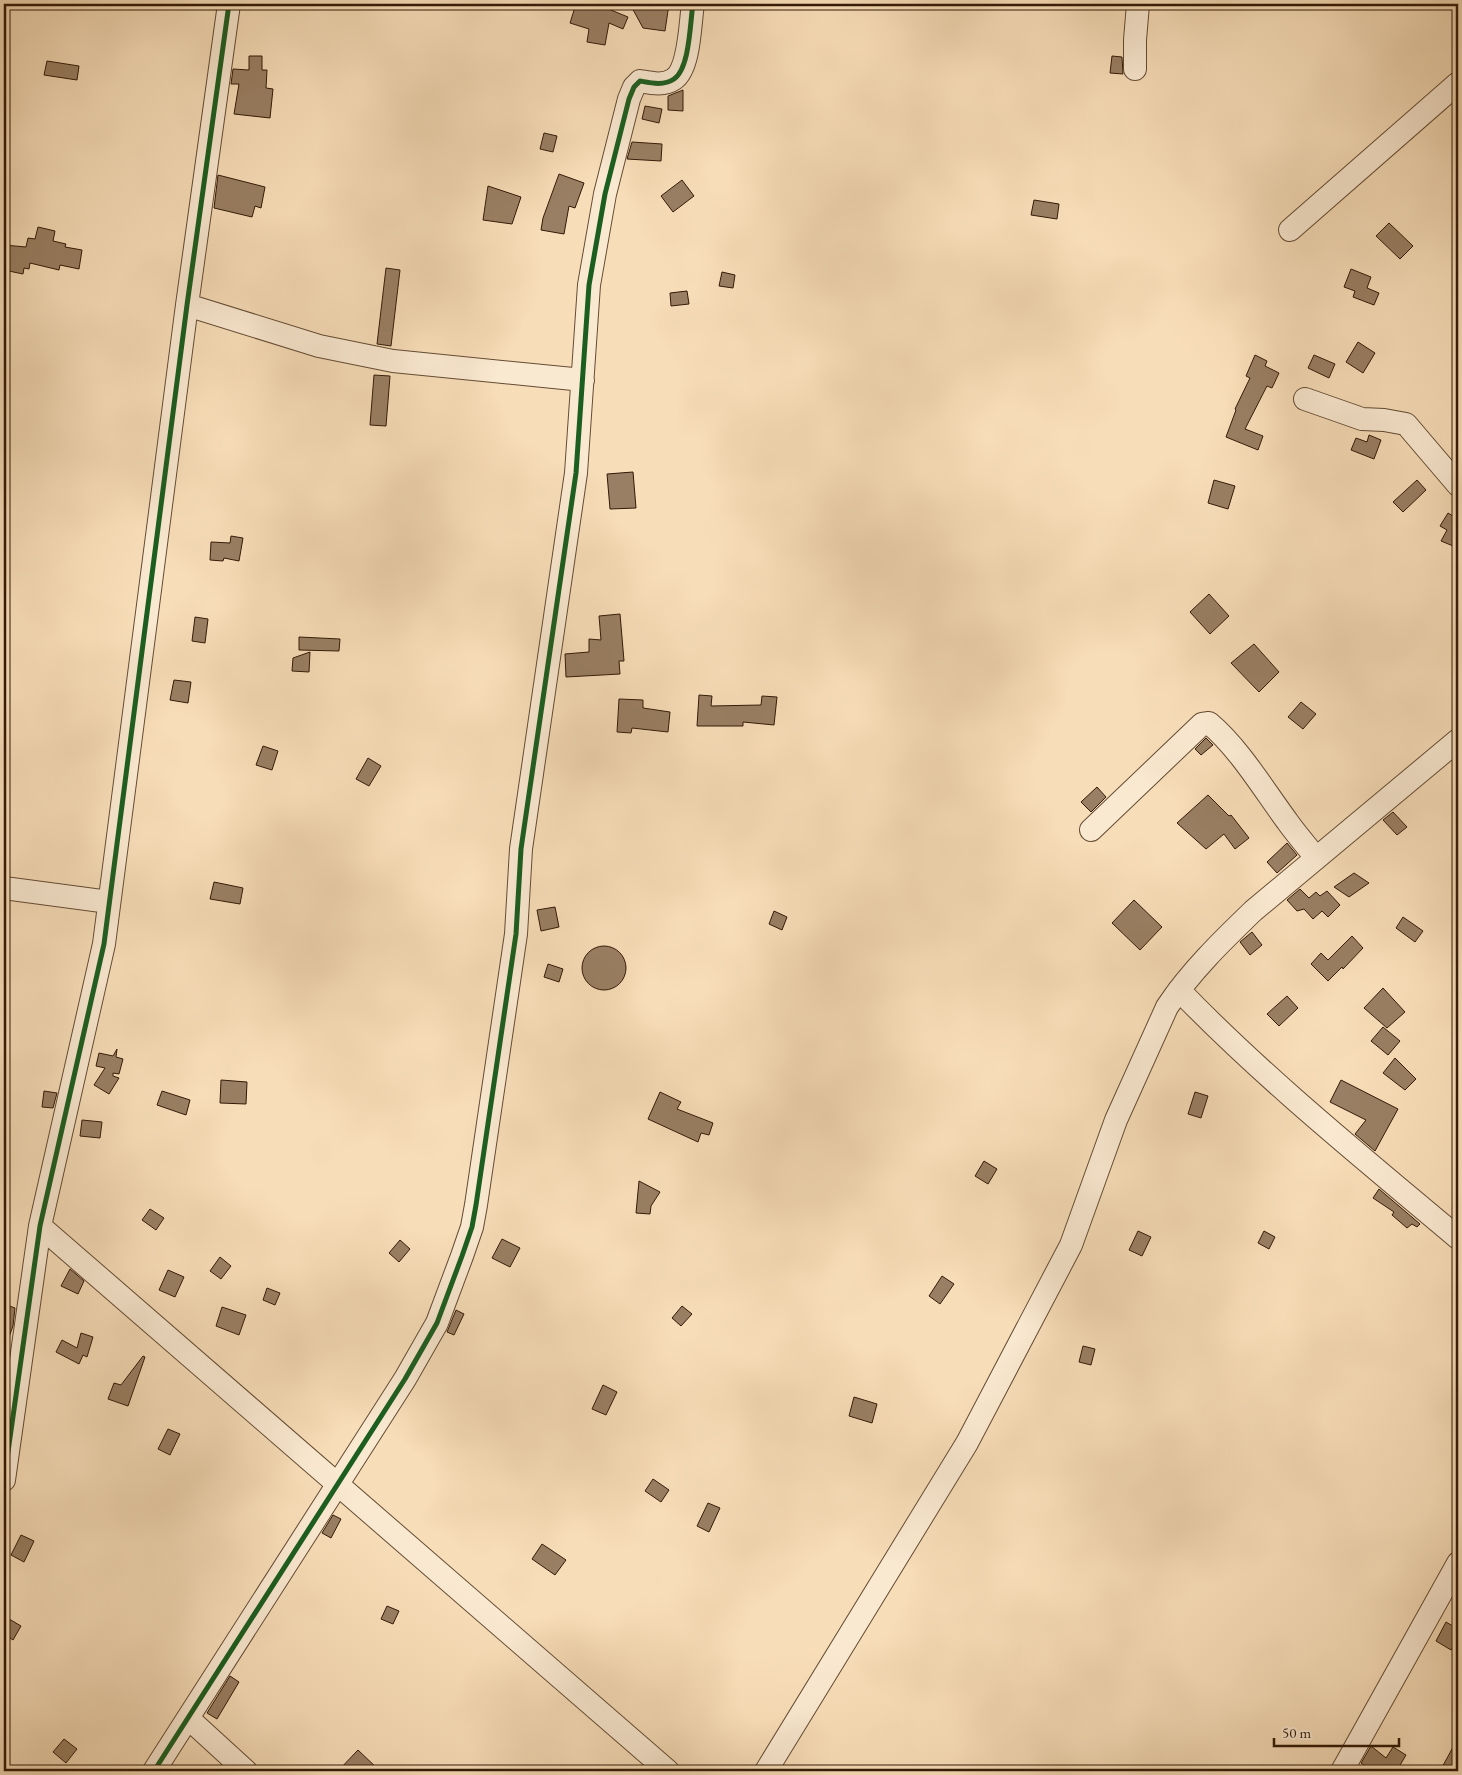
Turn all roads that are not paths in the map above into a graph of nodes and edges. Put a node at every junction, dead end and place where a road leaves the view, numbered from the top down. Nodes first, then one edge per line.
1 (229, 4) edge
2 (693, 4) edge
3 (1138, 4) edge
4 (1136, 69) dead end
5 (1458, 83) edge
6 (1290, 230) dead end
7 (187, 305) junction
8 (583, 380) junction
9 (1305, 399) dead end
10 (1458, 485) edge
11 (1458, 740) edge
12 (1091, 830) dead end
13 (1316, 858) junction
14 (4, 888) edge
15 (109, 902) junction
16 (1178, 990) junction
17 (40, 1226) junction
18 (1458, 1238) edge
19 (4, 1480) edge
20 (338, 1485) junction
21 (1458, 1563) edge
22 (188, 1718) junction
23 (154, 1771) edge
24 (246, 1771) edge
25 (668, 1771) edge
26 (766, 1771) edge
27 (1342, 1771) edge

1 - 7 street
2 - 8 street
3 - 4 street
5 - 6 street
7 - 8 street
7 - 15 street
8 - 20 street
9 - 10 street
11 - 13 street
12 - 13 street
13 - 16 street
14 - 15 street
15 - 17 street
16 - 18 street
16 - 26 street
17 - 19 street
17 - 20 street
20 - 22 street
20 - 25 street
21 - 27 street
22 - 23 street
22 - 24 street

